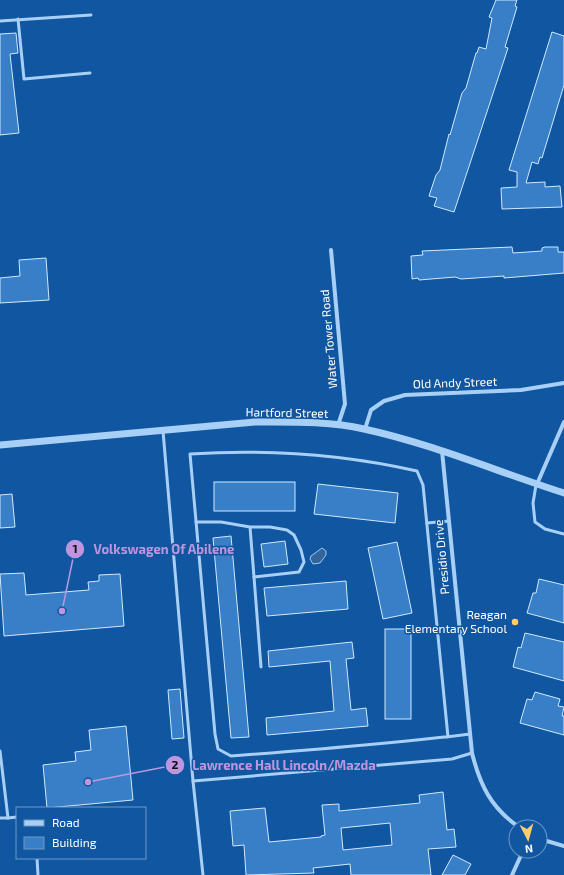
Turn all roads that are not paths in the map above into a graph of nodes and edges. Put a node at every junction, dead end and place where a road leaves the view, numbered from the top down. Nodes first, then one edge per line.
1 (91, 15) dead end
2 (18, 19) junction
3 (0, 21) edge
4 (90, 73) dead end
5 (331, 250) dead end
6 (564, 383) edge
7 (564, 422) edge
8 (338, 425) junction
9 (365, 429) junction
10 (163, 431) junction
11 (0, 445) edge
12 (442, 452) junction
13 (536, 485) junction
14 (564, 493) edge
15 (449, 521) junction
16 (196, 522) junction
17 (427, 523) junction
18 (250, 527) junction
19 (564, 534) edge
20 (254, 577) junction
21 (261, 667) dead end
22 (470, 734) junction
23 (448, 737) junction
24 (0, 751) edge
25 (472, 753) junction
26 (193, 781) junction
27 (16, 816) edge
28 (0, 818) edge
29 (8, 818) junction
30 (509, 819) edge
31 (548, 841) edge
32 (564, 846) edge
33 (37, 859) edge
34 (520, 859) edge
35 (38, 875) edge
36 (203, 875) edge
37 (512, 875) edge

1 - 2 lane
2 - 3 lane
2 - 4 lane
5 - 8 street, Water Tower Road
6 - 9 street, Old Andy Street
7 - 13 street
8 - 9 street, Hartford Street
8 - 10 street, Hartford Street
9 - 12 street, Hartford Street
10 - 11 street, Hartford Street
10 - 26 lane
12 - 13 street, Hartford Street
12 - 15 street, Presidio Drive
13 - 14 street, Hartford Street
13 - 19 lane
15 - 17 lane
15 - 22 street, Presidio Drive
16 - 17 lane
16 - 18 lane
16 - 23 lane
17 - 23 lane
18 - 20 lane
18 - 20 lane
20 - 21 lane
22 - 23 lane
22 - 25 street, Presidio Drive
24 - 29 lane
25 - 26 lane
25 - 30 street, Presidio Drive
26 - 36 lane
27 - 29 lane
28 - 29 lane
31 - 32 street
33 - 35 lane
34 - 37 street

